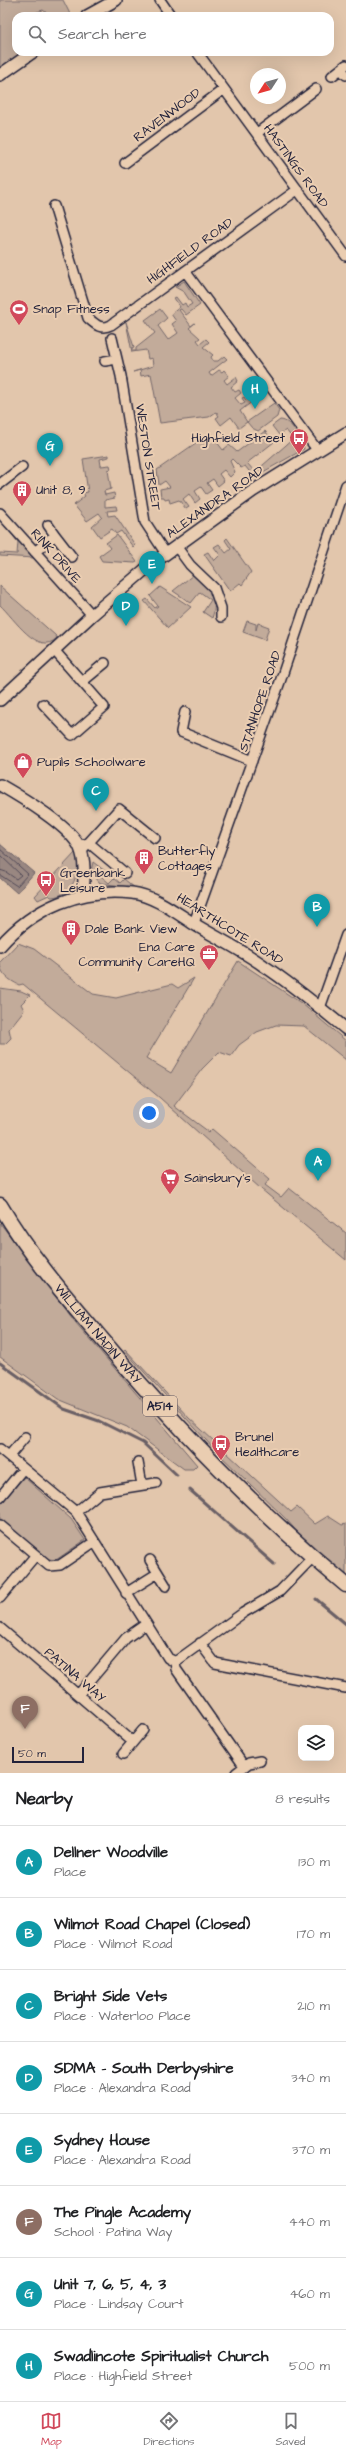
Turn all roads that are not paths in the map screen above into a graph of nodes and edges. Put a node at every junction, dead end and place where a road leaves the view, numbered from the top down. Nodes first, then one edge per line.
1 (116, 0) edge
2 (160, 0) edge
3 (94, 12) edge
4 (168, 12) edge
5 (27, 56) edge
6 (201, 56) edge
7 (344, 70) edge
8 (0, 75) edge
9 (332, 76) dead end
10 (224, 88) junction
11 (316, 89) dead end
12 (257, 133) junction
13 (125, 163) dead end
14 (297, 190) junction
15 (54, 206) dead end
16 (346, 256) edge
17 (185, 271) junction
18 (112, 338) dead end
19 (117, 359) junction
20 (105, 362) dead end
21 (346, 433) edge
22 (318, 450) junction
23 (22, 467) dead end
24 (0, 484) edge
25 (346, 485) edge
26 (0, 513) edge
27 (48, 525) dead end
28 (55, 534) junction
29 (176, 546) junction
30 (35, 552) junction
31 (166, 554) junction
32 (72, 557) dead end
33 (92, 615) junction
34 (221, 617) dead end
35 (54, 650) junction
36 (105, 663) dead end
37 (82, 682) junction
38 (0, 700) edge
39 (43, 704) dead end
40 (185, 712) dead end
41 (252, 761) junction
42 (0, 785) edge
43 (155, 838) dead end
44 (83, 846) junction
45 (125, 873) dead end
46 (83, 895) junction
47 (194, 923) junction
48 (346, 935) edge
49 (0, 946) edge
50 (320, 1008) junction
51 (346, 1029) edge
52 (0, 1205) edge
53 (25, 1438) dead end
54 (0, 1449) edge
55 (9, 1456) junction
56 (138, 1462) dead end
57 (23, 1469) junction
58 (156, 1483) dead end
59 (142, 1485) junction
60 (0, 1497) edge
61 (76, 1512) junction
62 (0, 1525) edge
63 (94, 1542) junction
64 (35, 1556) junction
65 (312, 1558) junction
66 (150, 1560) dead end
67 (158, 1573) junction
68 (346, 1585) edge
69 (166, 1586) dead end
70 (126, 1593) junction
71 (0, 1598) edge
72 (146, 1624) junction
73 (0, 1628) edge
74 (200, 1643) junction
75 (175, 1662) junction
76 (346, 1688) edge
77 (78, 1695) junction
78 (143, 1730) dead end
79 (133, 1742) junction
80 (123, 1754) dead end
81 (260, 1761) dead end
82 (244, 1766) junction
83 (236, 1773) edge

1 - 3 street
2 - 4 street
5 - 8 street
6 - 10 street, HASTINGS ROAD
7 - 9 street
10 - 12 street, HASTINGS ROAD
10 - 13 street, RAVENWOOD
11 - 12 street
12 - 14 street, HASTINGS ROAD
14 - 16 street, HASTINGS ROAD
14 - 17 street, HIGHFIELD ROAD
15 - 17 street, HIGHFIELD ROAD
17 - 22 street
18 - 19 street, WESTON STREET
19 - 20 street
19 - 31 street, WESTON STREET
21 - 22 street, ALEXANDRA ROAD
22 - 29 street, ALEXANDRA ROAD
23 - 24 street
25 - 41 street, STANHOPE ROAD
26 - 30 street, RINK DRIVE
27 - 28 street
28 - 30 street
28 - 32 street
29 - 31 street, ALEXANDRA ROAD
29 - 34 street
30 - 33 street, RINK DRIVE
31 - 33 street, ALEXANDRA ROAD
33 - 35 street, ALEXANDRA ROAD
35 - 37 street
35 - 38 street, ALEXANDRA ROAD
36 - 37 street
37 - 39 street
40 - 41 street
41 - 47 street, STANHOPE ROAD
42 - 44 street
43 - 44 street
44 - 45 street
44 - 46 street
46 - 47 street, HEARTHCOTE ROAD
46 - 49 street, HEARTHCOTE ROAD
47 - 50 street, HEARTHCOTE ROAD
48 - 50 street
50 - 51 street, HEARTHCOTE ROAD
52 - 65 main road, WILLIAM NADIN WAY / A514
53 - 55 street
54 - 55 street
55 - 57 street
56 - 59 street
57 - 60 street
57 - 61 street
58 - 59 street
59 - 61 street
61 - 63 street
62 - 64 street
63 - 64 street
63 - 70 street
64 - 71 street
65 - 68 main road, WILLIAM NADIN WAY / A514
65 - 74 street
66 - 67 street
67 - 69 street
67 - 70 street
70 - 72 street
72 - 75 street
72 - 77 street
73 - 77 street, PATINA WAY
74 - 75 street
74 - 76 street
75 - 82 street
77 - 79 street, PATINA WAY
78 - 79 street
79 - 80 street
81 - 82 street
82 - 83 street

